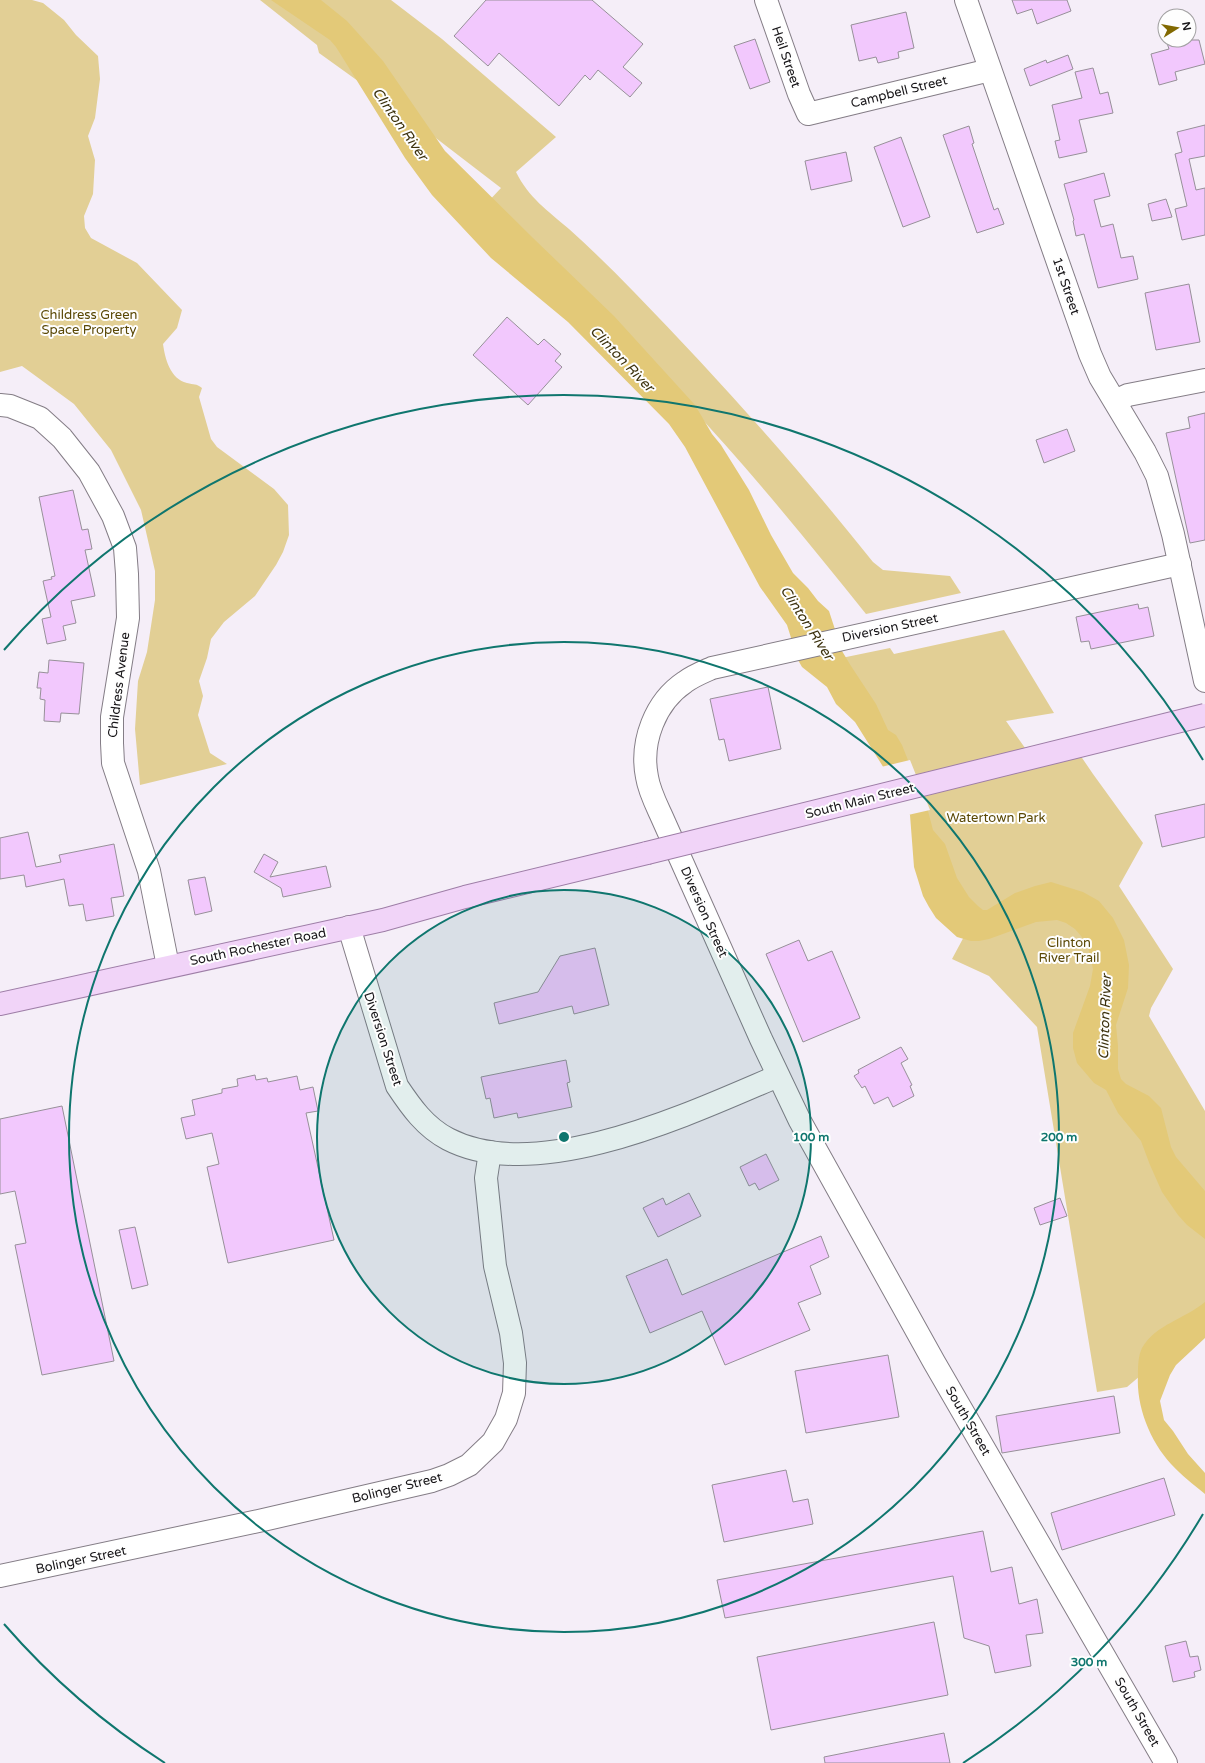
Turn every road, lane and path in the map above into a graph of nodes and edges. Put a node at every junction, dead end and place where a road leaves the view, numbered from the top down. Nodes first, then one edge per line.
1 (766, 0) edge
2 (966, 0) edge
3 (990, 70) junction
4 (808, 114) joint
5 (1205, 380) edge
6 (1115, 401) junction
7 (0, 405) edge
8 (1180, 564) junction
9 (1205, 682) edge
10 (1205, 715) edge
11 (515, 886) joint
12 (349, 927) junction
13 (168, 966) junction
14 (0, 1004) edge
15 (778, 1076) junction
16 (490, 1152) junction
17 (0, 1576) edge
18 (1166, 1763) edge

1 - 4 street, Heil Street
2 - 3 street, 1st Street
3 - 4 street, Campbell Street
3 - 6 street, 1st Street
5 - 6 street
6 - 8 street, 1st Street
7 - 13 street, Childress Avenue
8 - 9 street, 1st Street
8 - 15 street, Diversion Street
10 - 11 main road, South Main Street, bridge
11 - 12 main road, South Rochester Road
12 - 13 main road, South Rochester Road
12 - 16 street, Diversion Street
13 - 14 main road, South Rochester Road
15 - 16 street, Diversion Street
15 - 18 street, South Street
16 - 17 street, Bolinger Street

